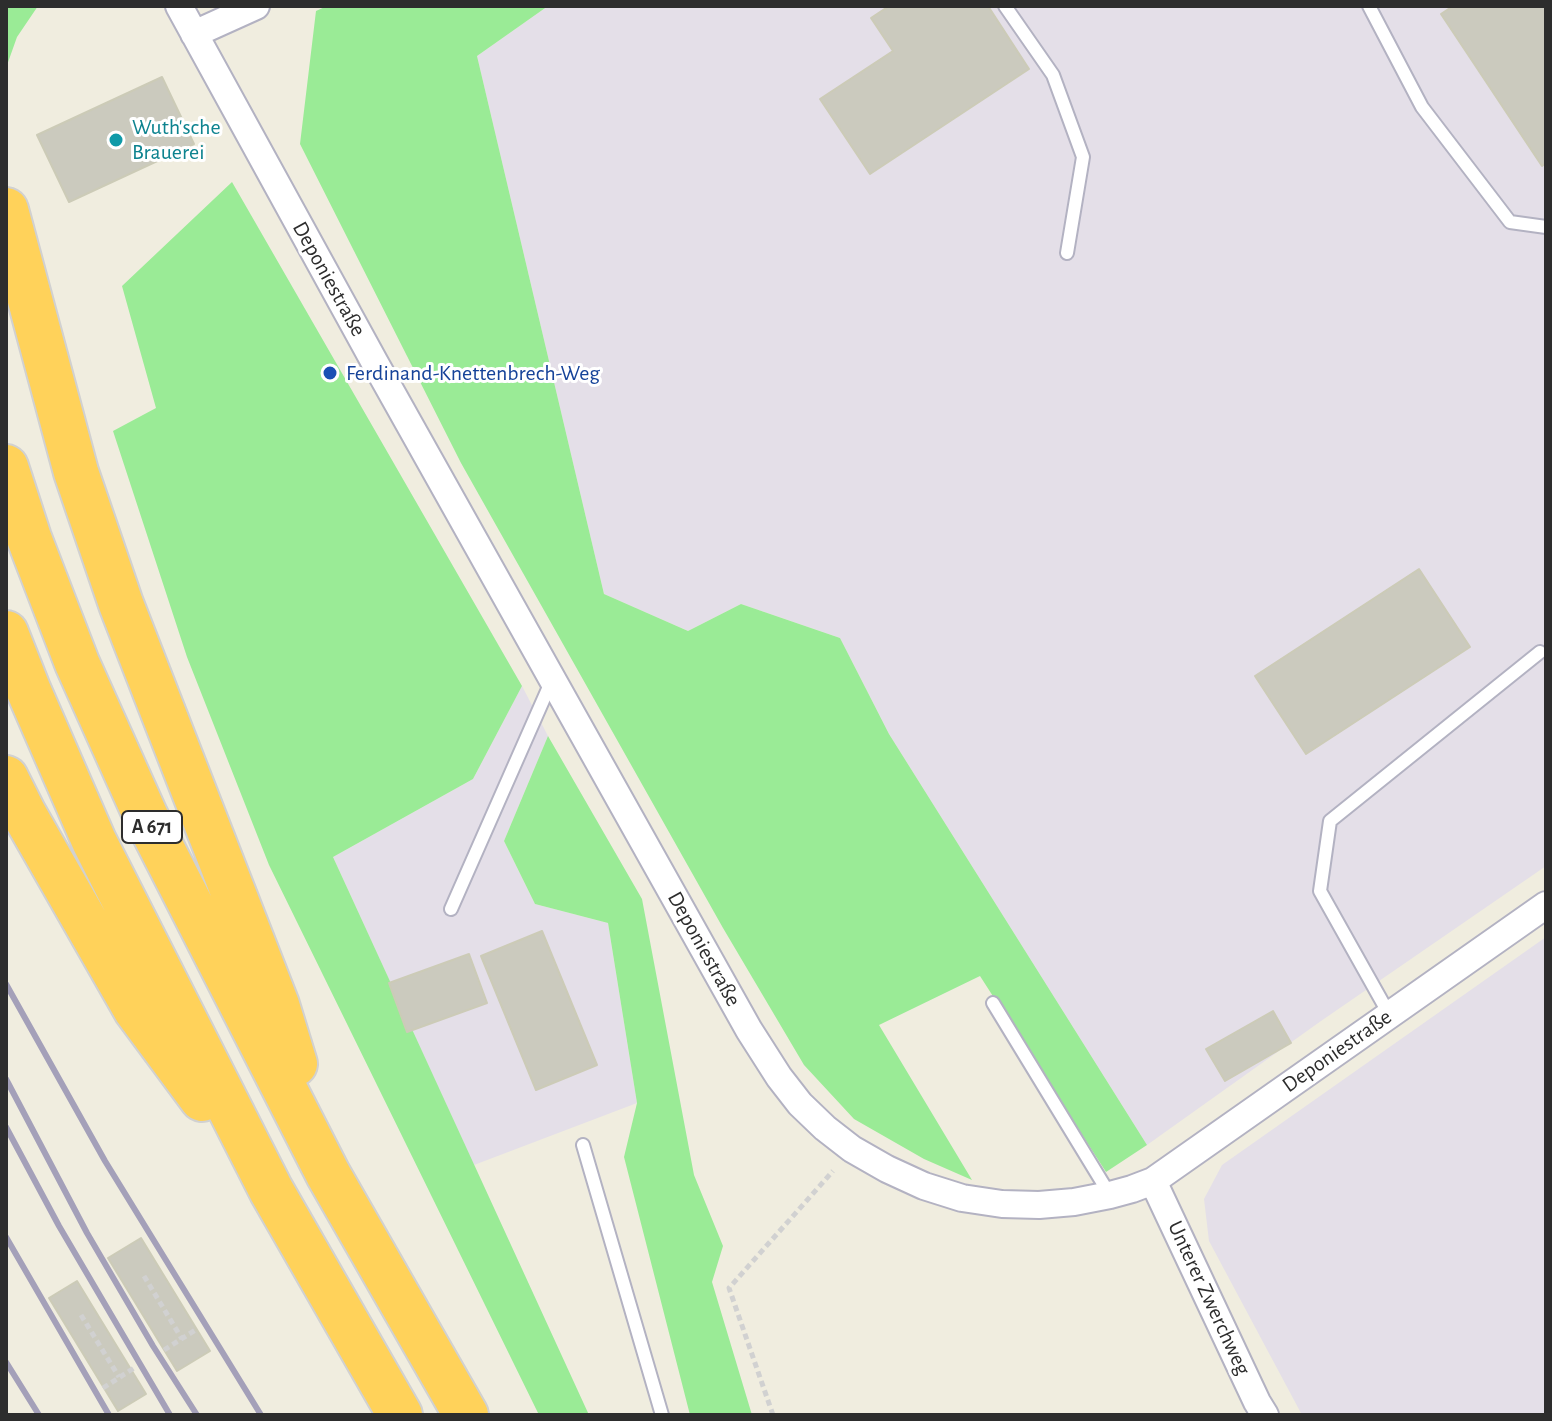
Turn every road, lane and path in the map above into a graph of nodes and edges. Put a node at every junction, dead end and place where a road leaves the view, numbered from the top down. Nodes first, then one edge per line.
1 (179, 6) edge
2 (195, 6) edge
3 (256, 6) edge
4 (1005, 6) edge
5 (1369, 6) edge
6 (194, 34) junction
7 (6, 210) edge
8 (1546, 227) edge
9 (1067, 253) dead end
10 (6, 467) edge
11 (6, 633) edge
12 (1540, 652) dead end
13 (552, 680) junction
14 (6, 778) edge
15 (1546, 905) edge
16 (451, 909) dead end
17 (993, 1003) dead end
18 (1389, 1014) junction
19 (583, 1145) dead end
20 (852, 1149) junction
21 (328, 1174) junction
22 (1153, 1181) junction
23 (271, 1190) junction
24 (1110, 1195) junction
25 (144, 1276) dead end
26 (81, 1315) dead end
27 (197, 1329) dead end
28 (182, 1339) junction
29 (164, 1350) dead end
30 (134, 1368) dead end
31 (119, 1377) junction
32 (103, 1388) dead end
33 (400, 1415) edge
34 (466, 1415) edge
35 (662, 1415) edge
36 (773, 1415) edge
37 (1265, 1415) edge

1 - 6 street
2 - 6 lane
3 - 6 street
4 - 9 lane
5 - 8 lane
6 - 13 street, Deponiestraße
7 - 21 highway
10 - 21 highway, A 671
11 - 23 highway, A 671
12 - 18 lane
13 - 16 lane
13 - 20 street, Deponiestraße
14 - 23 highway
15 - 18 street, Deponiestraße
17 - 24 lane
18 - 22 street, Deponiestraße
19 - 35 lane
20 - 24 street, Deponiestraße
20 - 36 path
21 - 34 highway, A 671
22 - 24 street, Deponiestraße
22 - 37 street, Unterer Zwerchweg
23 - 33 highway, A 671
25 - 28 path
26 - 31 path
27 - 28 path
28 - 29 path
30 - 31 path
31 - 32 path

